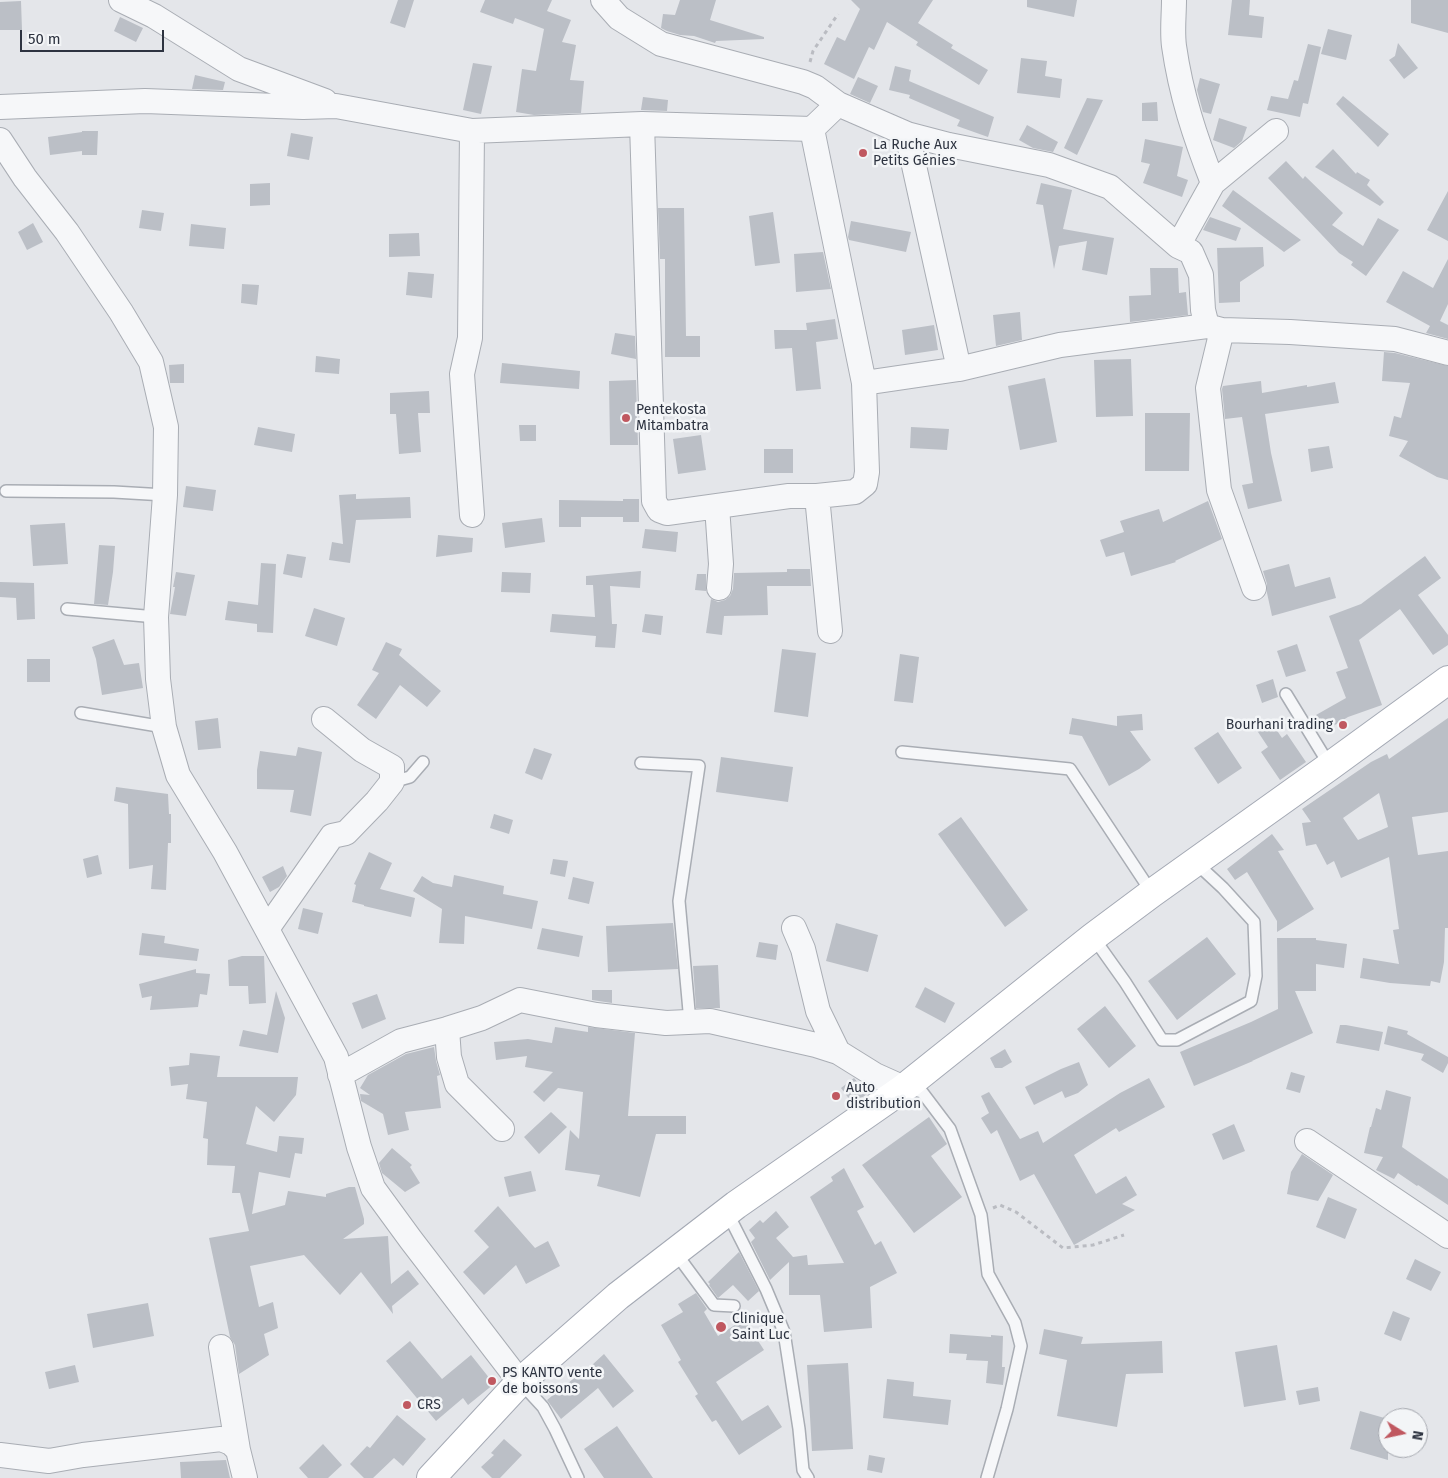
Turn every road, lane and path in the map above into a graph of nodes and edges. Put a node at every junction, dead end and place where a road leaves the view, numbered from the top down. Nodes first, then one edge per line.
1 (121, 0) edge
2 (603, 0) edge
3 (1174, 0) edge
4 (158, 8) edge
5 (838, 14) dead end
6 (803, 82) junction
7 (838, 104) junction
8 (336, 106) junction
9 (0, 108) edge
10 (642, 124) junction
11 (812, 129) junction
12 (472, 131) junction
13 (1276, 131) dead end
14 (906, 134) junction
15 (0, 140) edge
16 (1213, 183) junction
17 (1178, 246) junction
18 (1215, 328) junction
19 (1448, 353) edge
20 (959, 369) junction
21 (864, 382) junction
22 (6, 491) dead end
23 (165, 495) junction
24 (818, 496) junction
25 (717, 506) junction
26 (472, 515) dead end
27 (719, 588) dead end
28 (1254, 588) dead end
29 (67, 609) dead end
30 (156, 617) junction
31 (830, 631) dead end
32 (1448, 680) edge
33 (1286, 694) dead end
34 (81, 713) dead end
35 (324, 719) dead end
36 (164, 727) junction
37 (902, 752) dead end
38 (423, 762) dead end
39 (641, 763) dead end
40 (1330, 766) junction
41 (392, 782) junction
42 (1194, 862) junction
43 (1152, 892) junction
44 (794, 928) dead end
45 (267, 929) junction
46 (1093, 937) junction
47 (690, 1022) junction
48 (447, 1029) junction
49 (838, 1052) junction
50 (340, 1075) junction
51 (904, 1088) junction
52 (502, 1129) dead end
53 (1307, 1141) dead end
54 (727, 1212) junction
55 (981, 1215) junction
56 (1124, 1235) dead end
57 (1448, 1236) edge
58 (675, 1252) junction
59 (734, 1306) dead end
60 (221, 1347) dead end
61 (520, 1382) junction
62 (238, 1450) junction
63 (0, 1455) edge
64 (245, 1478) edge
65 (431, 1478) edge
66 (578, 1478) edge
67 (808, 1478) edge
68 (987, 1478) edge

1 - 4 street
2 - 6 street
3 - 16 street
4 - 8 street
5 - 6 path
6 - 7 street
7 - 11 street
7 - 14 street
8 - 9 street
8 - 12 street
10 - 11 street
10 - 12 street
10 - 25 street
11 - 21 street
12 - 26 street
13 - 16 street
14 - 17 street
14 - 20 street
15 - 23 street
16 - 17 street
17 - 18 street
18 - 19 street
18 - 20 street
18 - 28 street
20 - 21 street
21 - 24 street
22 - 23 lane
23 - 30 street
24 - 25 street
24 - 31 street
25 - 27 street
29 - 30 lane
30 - 36 street
32 - 40 main road
33 - 40 lane
34 - 36 lane
35 - 41 street
36 - 45 street
37 - 43 lane
38 - 41 lane
39 - 47 lane
40 - 42 main road
41 - 45 street
42 - 43 main road
42 - 46 lane
43 - 46 main road
44 - 49 street
45 - 50 street
46 - 51 main road
47 - 48 street
47 - 49 street
48 - 50 street
48 - 52 street
49 - 51 street
50 - 61 street
51 - 54 main road
51 - 55 lane
53 - 57 street
54 - 58 main road
54 - 67 lane
55 - 56 path
55 - 68 lane
58 - 59 lane
58 - 61 main road
60 - 62 street
61 - 65 main road
61 - 66 lane
62 - 63 street
62 - 64 street

